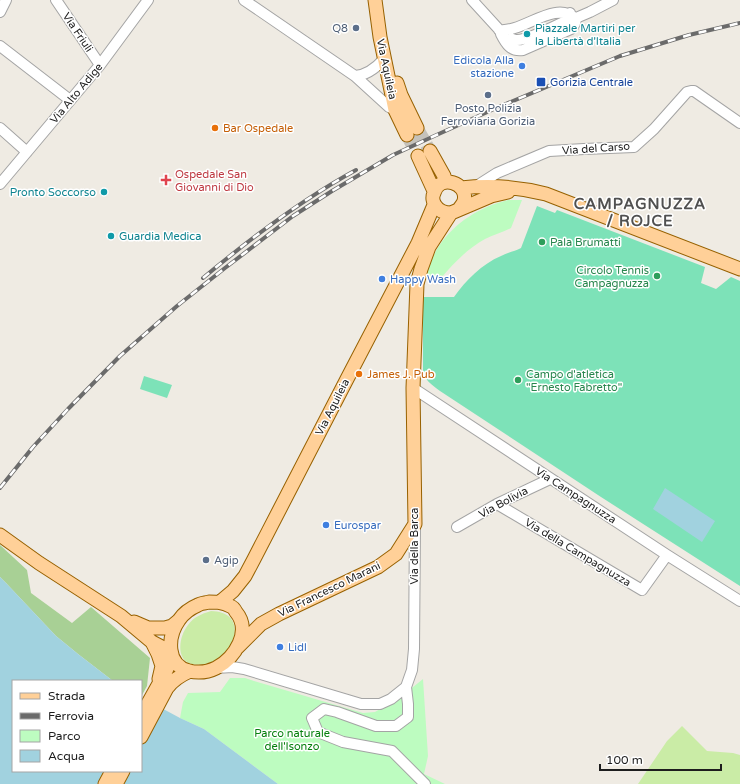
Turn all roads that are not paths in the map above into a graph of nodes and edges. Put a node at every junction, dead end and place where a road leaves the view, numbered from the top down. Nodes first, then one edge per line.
1 (6, 0) edge
2 (56, 0) edge
3 (148, 0) edge
4 (244, 0) edge
5 (375, 0) edge
6 (380, 0) edge
7 (472, 0) edge
8 (612, 0) edge
9 (0, 12) edge
10 (573, 16) junction
11 (499, 30) junction
12 (0, 46) edge
13 (384, 59) junction
14 (100, 65) junction
15 (355, 76) junction
16 (70, 100) junction
17 (395, 110) junction
18 (740, 123) edge
19 (0, 128) edge
20 (27, 152) junction
21 (446, 182) junction
22 (0, 184) edge
23 (475, 187) junction
24 (461, 188) junction
25 (517, 189) junction
26 (434, 191) junction
27 (434, 205) junction
28 (455, 211) junction
29 (740, 270) edge
30 (414, 388) junction
31 (550, 478) junction
32 (497, 504) junction
33 (415, 524) junction
34 (457, 527) dead end
35 (0, 535) edge
36 (667, 555) junction
37 (740, 601) edge
38 (220, 602) junction
39 (121, 616) junction
40 (178, 621) junction
41 (152, 642) junction
42 (237, 648) junction
43 (172, 655) junction
44 (217, 668) junction
45 (190, 671) junction
46 (163, 686) junction
47 (406, 687) junction
48 (142, 715) edge
49 (142, 735) edge
50 (111, 772) edge
51 (122, 772) edge
52 (104, 784) edge
53 (116, 784) edge
54 (425, 784) edge

1 - 9 street
2 - 14 street, Via Friuli
3 - 14 street, Via Alto Adige
4 - 15 street
5 - 13 main road, Via Aquileia
6 - 17 main road, Via Aquileia
7 - 11 street
8 - 10 street
10 - 11 street
10 - 11 street
12 - 16 street
13 - 15 street
13 - 17 main road, Via Aquileia
14 - 16 street, Via Alto Adige
15 - 17 street
16 - 20 street, Via Alto Adige
18 - 23 street, Via del Carso
19 - 20 street
20 - 22 street, Via Alto Adige
21 - 24 main road
21 - 26 main road
21 - 26 main road
23 - 24 main road
23 - 25 main road
24 - 28 main road
25 - 28 main road
25 - 29 main road
26 - 27 main road
27 - 28 main road
27 - 38 main road, Via Aquileia
28 - 30 main road, Via della Barca
30 - 31 street, Via Campagnuzza
30 - 33 main road, Via della Barca
31 - 32 street, Via Bolivia
31 - 36 street, Via Campagnuzza
32 - 34 street, Via Bolivia
32 - 36 street, Via della Campagnuzza
33 - 42 main road, Via Francesco Marani
33 - 47 street, Via della Barca
35 - 39 main road
36 - 37 street, Via Campagnuzza
38 - 40 main road
38 - 42 main road
39 - 40 main road
39 - 41 main road
40 - 43 main road
41 - 43 main road
41 - 46 main road
42 - 44 main road
43 - 45 main road
43 - 46 main road
44 - 45 main road
44 - 47 street
45 - 46 main road
46 - 48 main road
46 - 49 main road
47 - 54 street
50 - 52 main road
51 - 53 main road

